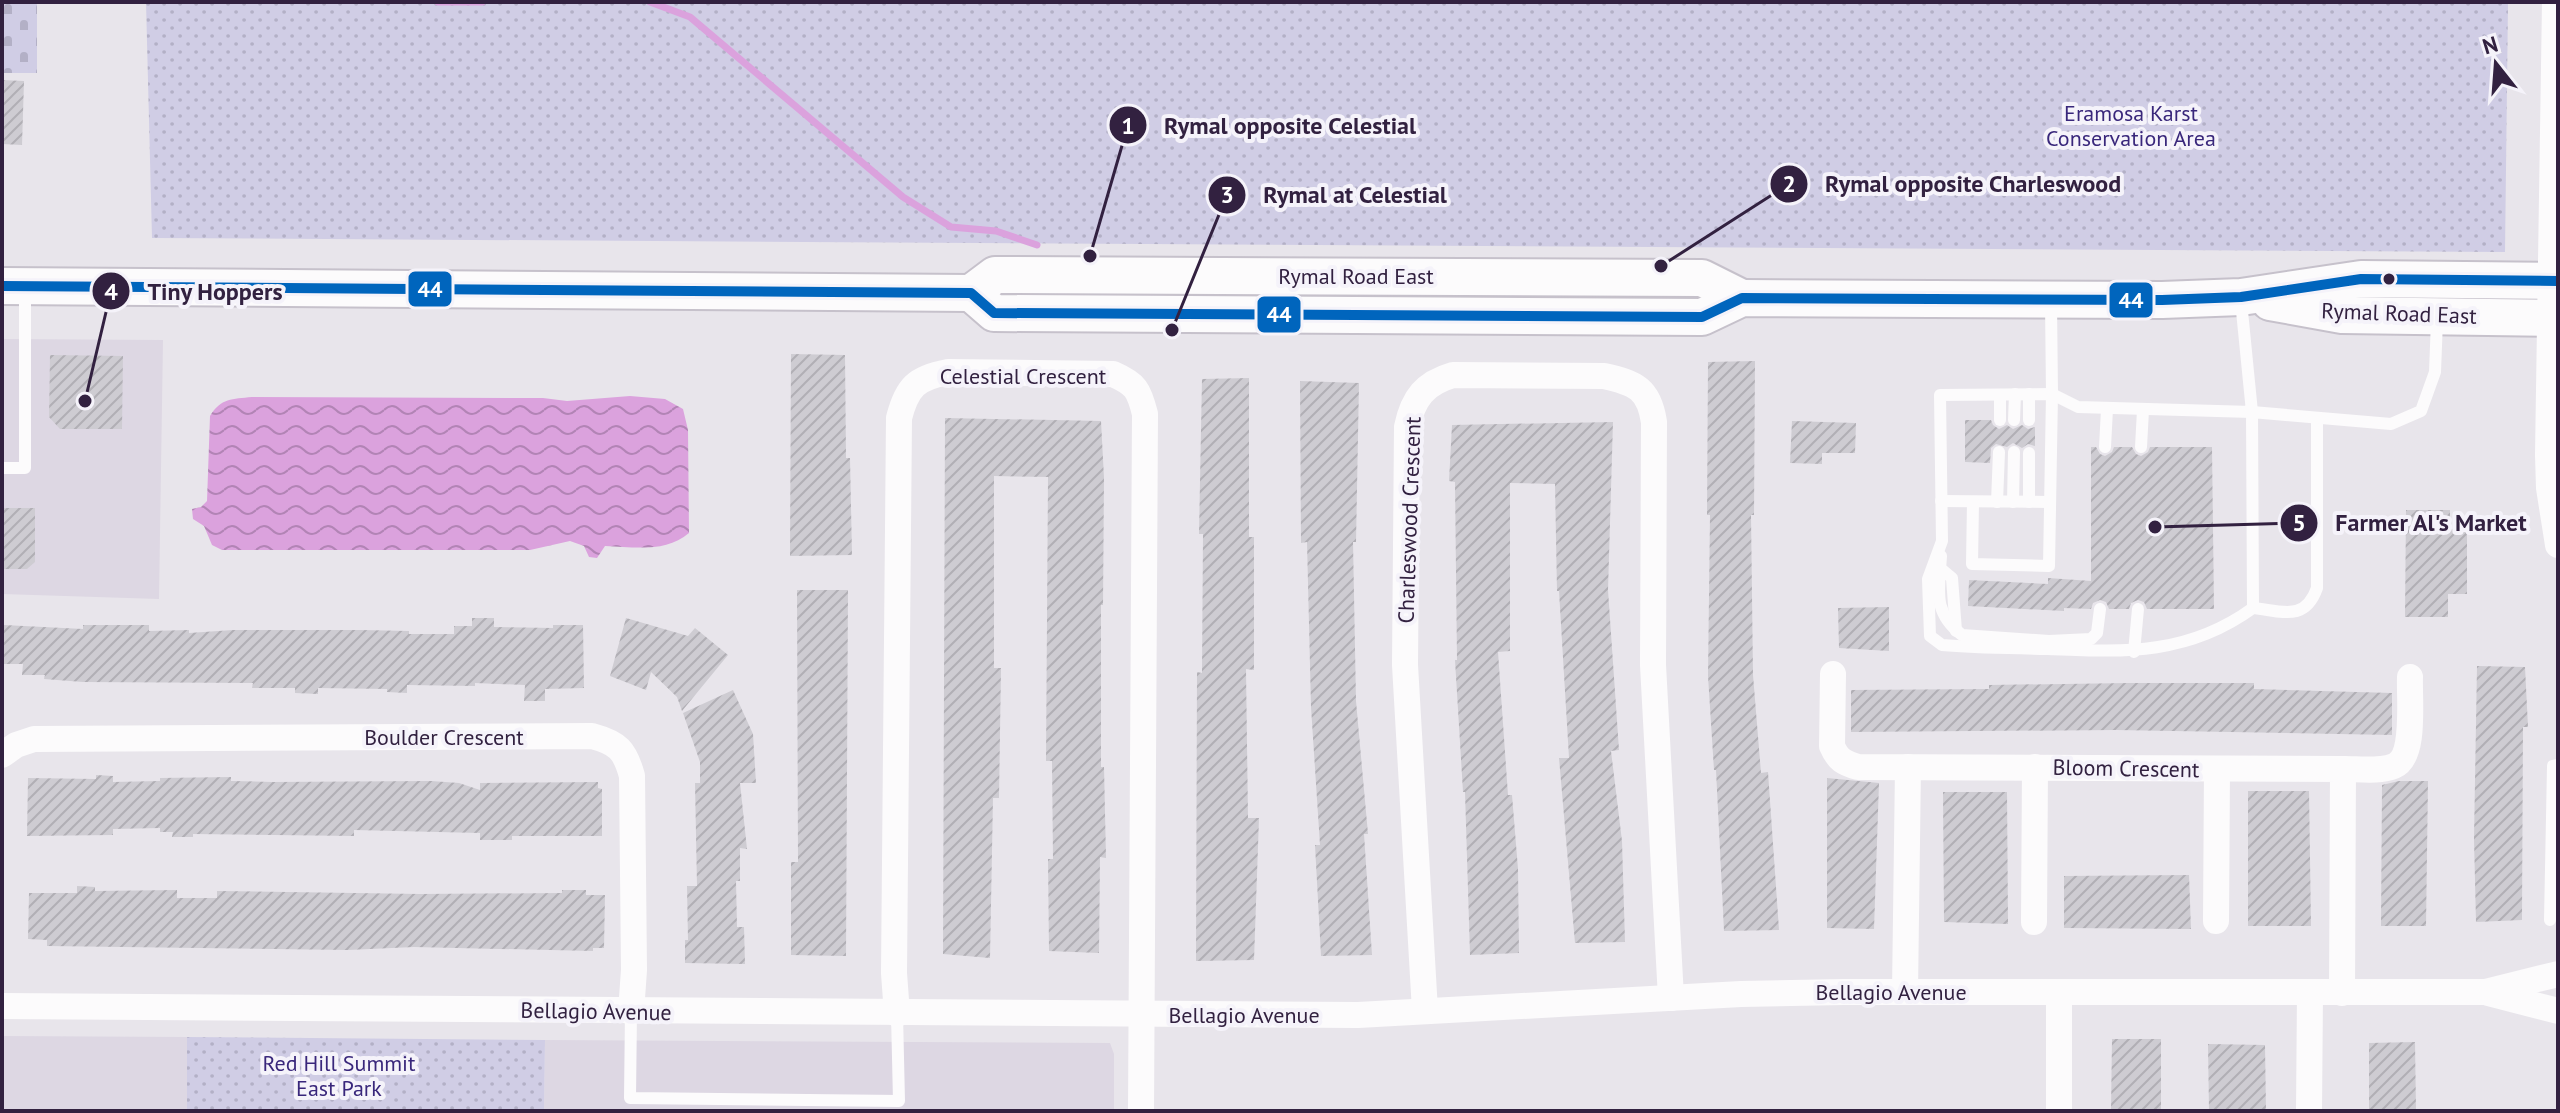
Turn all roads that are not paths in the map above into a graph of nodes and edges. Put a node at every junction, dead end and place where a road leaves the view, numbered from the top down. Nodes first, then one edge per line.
1 (2555, 2) edge
2 (2554, 280) edge
3 (14, 286) edge
4 (2241, 297) junction
5 (2051, 300) junction
6 (2437, 316) junction
7 (2554, 318) edge
8 (2015, 394) junction
9 (2029, 394) junction
10 (2052, 394) junction
11 (2000, 395) junction
12 (2107, 409) junction
13 (2143, 410) junction
14 (2252, 412) junction
15 (2317, 418) junction
16 (2000, 420) dead end
17 (2014, 420) dead end
18 (2029, 420) dead end
19 (2105, 447) dead end
20 (2141, 447) dead end
21 (1999, 452) dead end
22 (2014, 452) dead end
23 (2029, 453) dead end
24 (2, 468) edge
25 (1941, 501) junction
26 (1973, 502) junction
27 (1997, 502) junction
28 (2013, 502) junction
29 (2029, 502) junction
30 (2050, 502) junction
31 (1942, 541) junction
32 (2558, 545) edge
33 (2253, 608) junction
34 (2100, 609) dead end
35 (2138, 609) dead end
36 (2134, 652) junction
37 (1833, 674) dead end
38 (2410, 677) dead end
39 (2, 755) edge
40 (2558, 765) edge
41 (1908, 767) junction
42 (2035, 767) junction
43 (2217, 769) junction
44 (2343, 769) junction
45 (2550, 920) dead end
46 (2216, 921) dead end
47 (2034, 922) dead end
48 (2558, 974) edge
49 (1905, 991) junction
50 (2059, 992) junction
51 (2485, 992) junction
52 (2310, 993) junction
53 (2342, 993) junction
54 (1671, 998) junction
55 (2, 1006) edge
56 (1425, 1011) junction
57 (2558, 1011) edge
58 (631, 1012) junction
59 (897, 1014) junction
60 (1142, 1014) junction
61 (1141, 1111) edge
62 (2059, 1111) edge
63 (2309, 1111) edge

1 - 2 street
2 - 4 main road, Rymal Road East
2 - 7 street
3 - 5 main road, Rymal Road East
3 - 24 lane
4 - 5 main road, Rymal Road East
4 - 6 main road, Rymal Road East
4 - 14 lane
5 - 10 lane
6 - 7 main road, Rymal Road East
6 - 15 lane
7 - 32 street
8 - 9 lane
8 - 11 lane
8 - 17 lane
9 - 10 lane
9 - 18 lane
10 - 12 lane
10 - 30 lane
11 - 16 lane
11 - 25 lane
12 - 13 lane
12 - 19 lane
13 - 14 lane
13 - 20 lane
14 - 15 lane
14 - 33 lane
15 - 33 lane
21 - 27 lane
22 - 28 lane
23 - 29 lane
25 - 26 lane
25 - 31 lane
26 - 27 lane
26 - 30 lane
27 - 28 lane
28 - 29 lane
29 - 30 lane
31 - 34 lane
31 - 36 lane
33 - 36 lane
35 - 36 lane
37 - 41 street, Bloom Crescent
38 - 44 street, Bloom Crescent
39 - 58 street, Boulder Crescent
40 - 45 lane
41 - 42 street, Bloom Crescent
41 - 49 street
42 - 43 street, Bloom Crescent
42 - 47 street
43 - 44 street, Bloom Crescent
43 - 46 street
44 - 53 street
48 - 51 street, Bellagio Avenue
49 - 50 street, Bellagio Avenue
49 - 54 street, Bellagio Avenue
50 - 52 street, Bellagio Avenue
50 - 62 street
51 - 53 street, Bellagio Avenue
51 - 57 street, Bellagio Avenue
52 - 53 street, Bellagio Avenue
52 - 63 street
54 - 56 street, Bellagio Avenue
54 - 56 street, Charleswood Crescent
55 - 58 street, Bellagio Avenue
56 - 60 street, Bellagio Avenue
58 - 59 street, Bellagio Avenue
58 - 59 lane
59 - 60 street, Bellagio Avenue
59 - 60 street, Celestial Crescent
60 - 61 street

